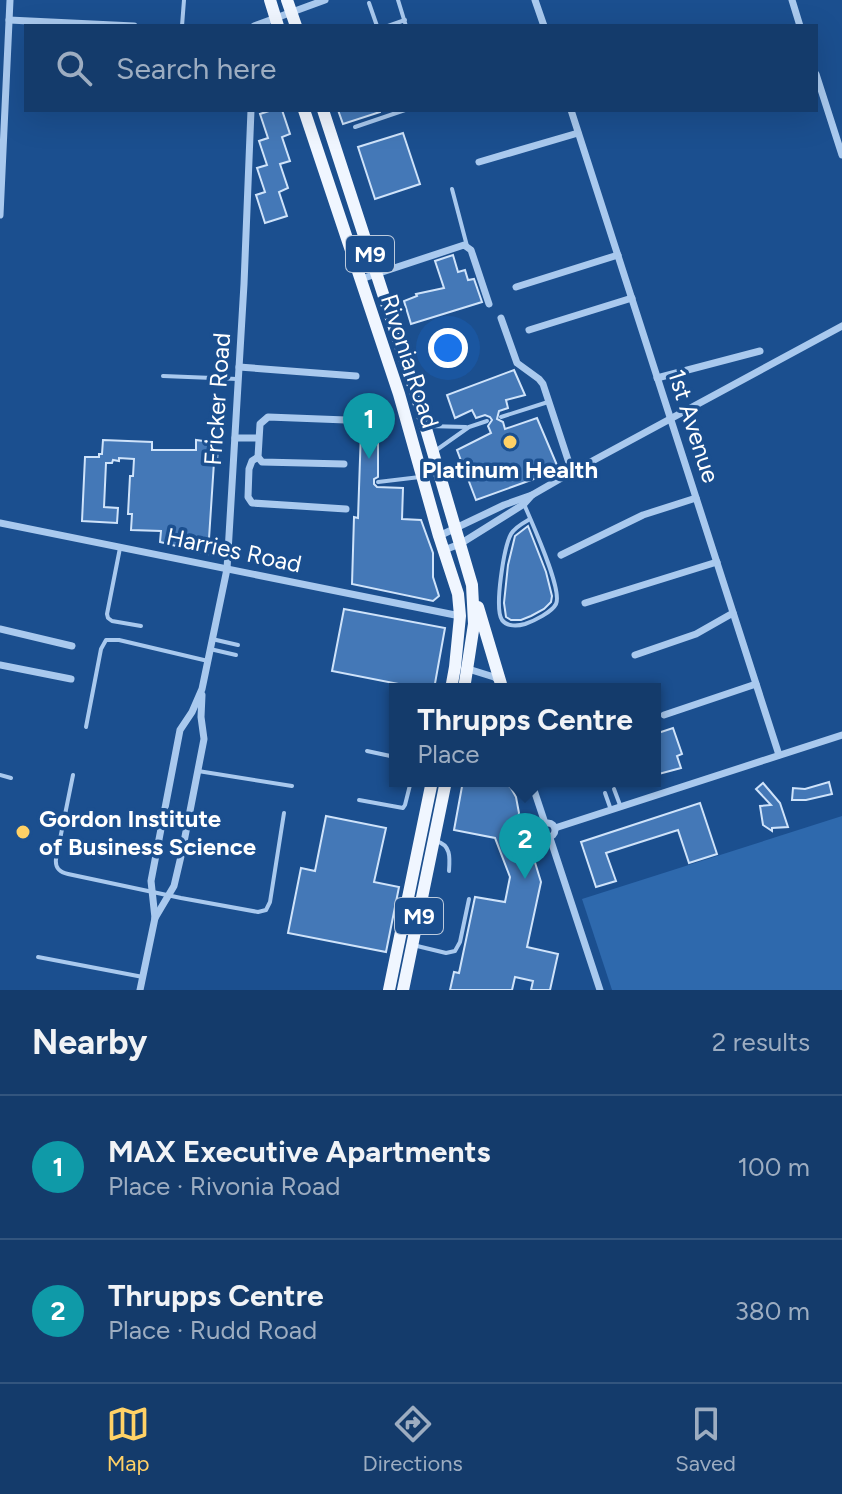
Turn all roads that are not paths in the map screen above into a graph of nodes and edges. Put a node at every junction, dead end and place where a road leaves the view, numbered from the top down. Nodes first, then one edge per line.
1 (10, 0) edge
2 (184, 0) edge
3 (270, 0) edge
4 (325, 0) edge
5 (398, 0) edge
6 (535, 0) edge
7 (792, 0) edge
8 (369, 3) dead end
9 (289, 6) edge
10 (9, 20) junction
11 (276, 22) edge
12 (406, 23) edge
13 (92, 24) edge
14 (182, 24) edge
15 (376, 24) edge
16 (543, 24) edge
17 (799, 24) edge
18 (818, 80) edge
19 (251, 112) edge
20 (305, 112) edge
21 (324, 112) edge
22 (399, 112) edge
23 (572, 112) edge
24 (355, 127) dead end
25 (578, 133) junction
26 (842, 155) edge
27 (479, 162) dead end
28 (452, 189) dead end
29 (0, 215) edge
30 (467, 246) junction
31 (618, 255) junction
32 (376, 274) junction
33 (361, 279) junction
34 (516, 287) dead end
35 (632, 298) junction
36 (489, 304) dead end
37 (501, 318) dead end
38 (842, 326) edge
39 (529, 330) dead end
40 (760, 351) dead end
41 (239, 367) junction
42 (163, 376) dead end
43 (356, 376) dead end
44 (657, 378) junction
45 (238, 379) junction
46 (549, 402) junction
47 (501, 417) dead end
48 (671, 419) junction
49 (346, 420) dead end
50 (487, 421) dead end
51 (425, 425) junction
52 (469, 427) junction
53 (235, 438) junction
54 (258, 438) junction
55 (433, 452) junction
56 (258, 457) junction
57 (344, 464) dead end
58 (572, 472) junction
59 (422, 477) junction
60 (378, 482) dead end
61 (532, 495) junction
62 (696, 498) junction
63 (524, 504) junction
64 (346, 509) dead end
65 (530, 519) junction
66 (0, 523) edge
67 (455, 529) junction
68 (439, 536) junction
69 (460, 544) junction
70 (120, 548) junction
71 (444, 550) junction
72 (561, 555) dead end
73 (717, 562) junction
74 (227, 569) junction
75 (472, 585) junction
76 (585, 603) dead end
77 (733, 613) junction
78 (460, 616) junction
79 (141, 626) dead end
80 (0, 629) edge
81 (212, 639) junction
82 (238, 645) dead end
83 (72, 646) dead end
84 (210, 649) junction
85 (236, 655) dead end
86 (635, 655) dead end
87 (208, 661) junction
88 (0, 665) edge
89 (462, 668) junction
90 (71, 679) dead end
91 (454, 683) edge
92 (463, 683) edge
93 (499, 683) edge
94 (501, 683) edge
95 (756, 684) junction
96 (202, 689) junction
97 (664, 715) dead end
98 (86, 727) dead end
99 (842, 735) edge
100 (367, 751) dead end
101 (779, 755) junction
102 (389, 756) edge
103 (198, 771) junction
104 (0, 775) edge
105 (73, 775) dead end
106 (11, 778) dead end
107 (292, 786) dead end
108 (410, 787) edge
109 (431, 787) edge
110 (445, 787) edge
111 (532, 787) edge
112 (614, 789) dead end
113 (605, 793) dead end
114 (359, 800) dead end
115 (620, 806) junction
116 (611, 810) junction
117 (284, 813) dead end
118 (542, 828) junction
119 (555, 828) junction
120 (550, 838) junction
121 (434, 841) junction
122 (450, 857) junction
123 (457, 858) dead end
124 (449, 871) dead end
125 (152, 892) junction
126 (170, 895) junction
127 (469, 899) dead end
128 (155, 918) junction
129 (413, 945) junction
130 (38, 957) dead end
131 (143, 977) junction
132 (140, 990) edge
133 (389, 990) edge
134 (403, 990) edge
135 (600, 990) edge

1 - 10 street
2 - 14 lane
3 - 11 main road
4 - 9 street
5 - 12 lane
6 - 16 street
7 - 17 street
8 - 15 lane
9 - 11 street
10 - 13 street
10 - 29 street
18 - 26 street
19 - 41 street, Fricker Road
20 - 33 main road, Rivonia Road / M9
21 - 32 main road, Rivonia Road / M9
22 - 24 lane
23 - 25 street, 1st Avenue
25 - 27 street
25 - 31 street, 1st Avenue
28 - 30 lane
30 - 32 street
30 - 36 street
31 - 34 street
31 - 35 street, 1st Avenue
32 - 33 street
32 - 51 main road, Rivonia Road / M9
33 - 59 main road, Rivonia Road / M9
35 - 39 street
35 - 44 street, 1st Avenue
37 - 46 street
38 - 48 street
40 - 44 street
41 - 43 street
41 - 45 street, Fricker Road
42 - 45 lane
44 - 48 street, 1st Avenue
45 - 53 street, Fricker Road
46 - 47 lane
46 - 58 street
48 - 58 street
48 - 62 street, 1st Avenue
49 - 54 street
50 - 52 lane
51 - 52 lane
51 - 55 main road, Rivonia Road / M9
52 - 55 lane
53 - 54 street
53 - 74 street, Fricker Road
54 - 56 street
55 - 67 main road, Rivonia Road / M9
56 - 57 street
56 - 64 street
58 - 61 street
59 - 60 lane
59 - 68 main road, Rivonia Road / M9
61 - 63 street
61 - 67 street
62 - 72 street
62 - 73 street, 1st Avenue
63 - 65 lane
63 - 69 street
65 - 65 lane
66 - 70 street, Harries Road
67 - 68 street
67 - 69 main road, M9
68 - 71 main road, M9
69 - 71 street
69 - 75 main road, M9
70 - 74 street, Harries Road
70 - 79 lane
71 - 78 main road, M9
73 - 76 street
73 - 77 street, 1st Avenue
74 - 78 street, Harries Road
74 - 81 street, Fricker Road
75 - 89 main road, M9
75 - 94 main road
77 - 86 street
77 - 95 street, 1st Avenue
78 - 89 main road, M9
80 - 83 street
81 - 82 lane
81 - 84 street, Fricker Road
84 - 85 lane
84 - 87 street, Fricker Road
87 - 96 street, Fricker Road
87 - 98 lane
88 - 90 street
89 - 91 main road, M9
89 - 92 main road, M9
89 - 93 street
95 - 97 street
95 - 101 street, 1st Avenue
96 - 103 street, Fricker Road
96 - 125 street, Fricker Road
99 - 101 street
100 - 102 lane
101 - 115 street
103 - 107 lane
103 - 126 street, Fricker Road
104 - 106 lane
105 - 125 lane
108 - 114 lane
109 - 133 main road, M9
110 - 121 main road, M9
111 - 118 street
112 - 115 lane
113 - 116 lane
115 - 116 street
116 - 119 street
117 - 126 lane
118 - 119 street
118 - 120 street
119 - 120 street
120 - 135 street
121 - 122 lane
121 - 129 main road, M9
122 - 123 lane
122 - 124 lane
125 - 126 lane
125 - 128 street, Fricker Road
126 - 128 street, Fricker Road
127 - 129 lane
128 - 131 street, Fricker Road
129 - 134 main road, M9
130 - 131 lane
131 - 132 street, Fricker Road

